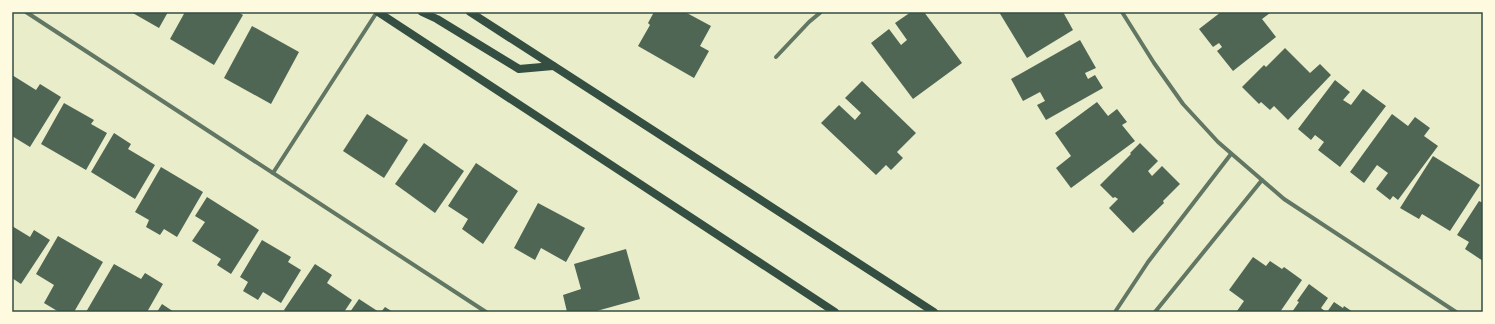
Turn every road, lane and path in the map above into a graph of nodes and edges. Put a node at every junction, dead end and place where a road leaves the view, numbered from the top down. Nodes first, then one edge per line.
1 (26, 12) edge
2 (377, 12) edge
3 (422, 12) edge
4 (470, 12) edge
5 (821, 12) edge
6 (1122, 12) edge
7 (776, 57) dead end
8 (553, 66) junction
9 (1231, 154) junction
10 (273, 173) junction
11 (1262, 180) junction
12 (486, 312) edge
13 (835, 312) edge
14 (934, 312) edge
15 (1115, 312) edge
16 (1155, 312) edge
17 (1456, 312) edge

1 - 10 street
2 - 10 street
2 - 13 main road
3 - 8 main road
4 - 8 main road
5 - 7 street
6 - 9 street
8 - 14 main road
9 - 11 street
9 - 15 street
10 - 12 street
11 - 16 street
11 - 17 street

